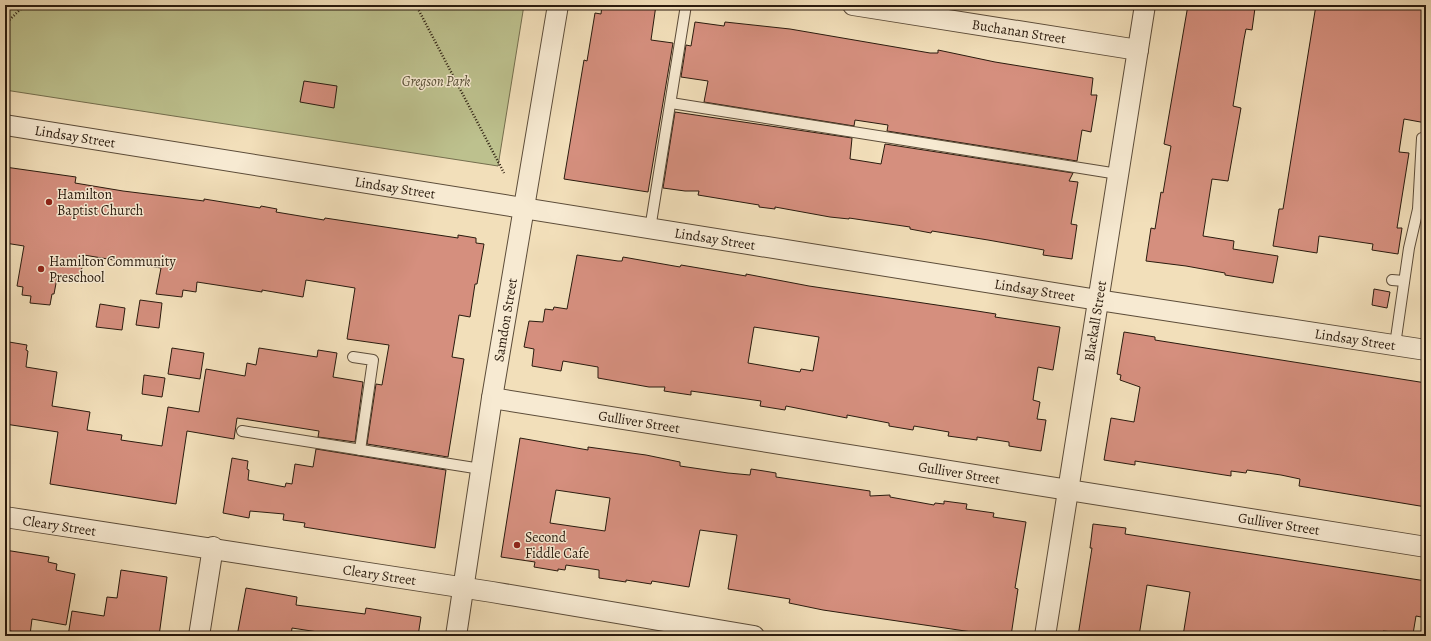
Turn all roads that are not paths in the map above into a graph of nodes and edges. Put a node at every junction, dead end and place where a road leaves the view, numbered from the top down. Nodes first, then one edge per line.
1 (558, 5) edge
2 (686, 5) edge
3 (853, 5) edge
4 (1145, 5) edge
5 (1138, 50) junction
6 (671, 103) junction
7 (5, 125) edge
8 (1422, 138) dead end
9 (1118, 174) junction
10 (523, 208) junction
11 (650, 229) junction
12 (1392, 280) dead end
13 (1404, 281) junction
14 (1098, 300) junction
15 (1395, 345) junction
16 (1426, 350) edge
17 (353, 357) dead end
18 (492, 398) junction
19 (242, 431) dead end
20 (360, 450) junction
21 (481, 469) junction
22 (1068, 490) junction
23 (5, 517) edge
24 (1426, 547) edge
25 (213, 548) junction
26 (464, 587) junction
27 (199, 636) edge
28 (456, 636) edge
29 (754, 636) edge
30 (1045, 636) edge

1 - 10 street, Samdon Street
2 - 6 lane
3 - 5 street, Buchanan Street
4 - 5 street, Blackall Street
5 - 9 street, Blackall Street
6 - 9 lane
6 - 11 lane
7 - 10 street, Lindsay Street
8 - 13 lane
9 - 14 street, Blackall Street
10 - 11 street, Lindsay Street
10 - 18 street, Samdon Street
11 - 14 street, Lindsay Street
12 - 13 lane
13 - 15 lane
14 - 15 street, Lindsay Street
14 - 22 street, Blackall Street
15 - 16 street, Lindsay Street
17 - 20 lane
18 - 21 street, Samdon Street
18 - 22 street, Gulliver Street
19 - 20 lane
20 - 21 lane
21 - 26 street, Samdon Street
22 - 24 street, Gulliver Street
22 - 30 street, Blackall Street
23 - 25 street, Cleary Street
25 - 26 street, Cleary Street
25 - 27 street
26 - 28 street, Samdon Street
26 - 29 street, Cleary Street

